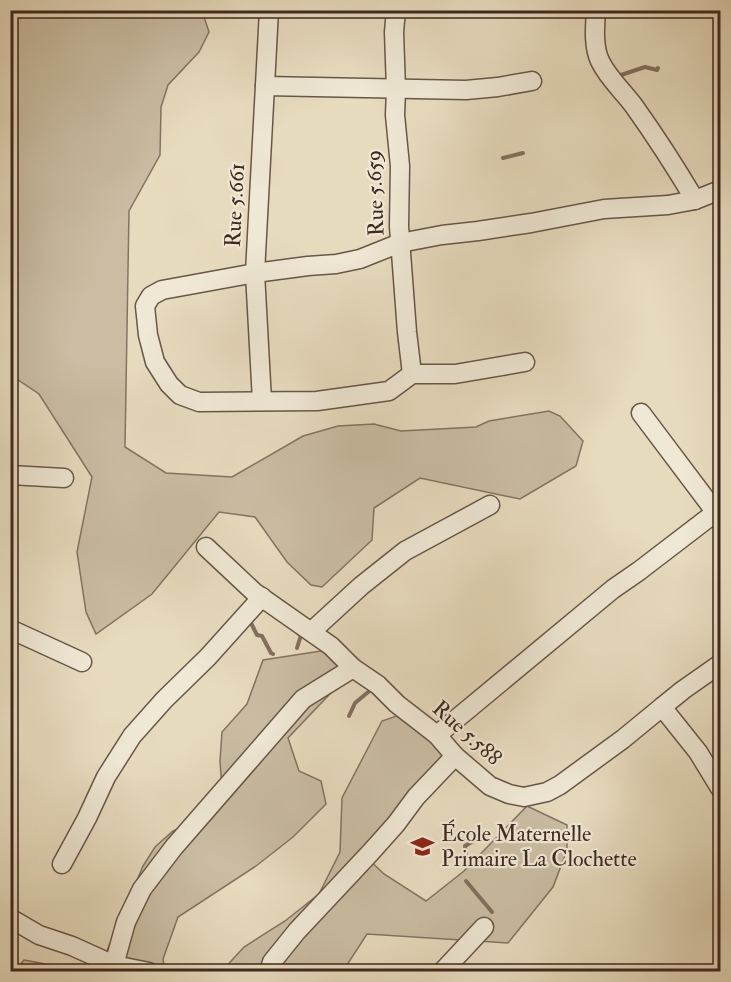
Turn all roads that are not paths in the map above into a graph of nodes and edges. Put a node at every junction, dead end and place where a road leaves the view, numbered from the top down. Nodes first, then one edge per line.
1 (269, 10) edge
2 (396, 10) edge
3 (596, 10) edge
4 (532, 81) dead end
5 (265, 86) junction
6 (396, 89) junction
7 (720, 190) edge
8 (695, 200) junction
9 (400, 243) junction
10 (255, 273) junction
11 (525, 362) dead end
12 (412, 374) junction
13 (262, 401) junction
14 (642, 413) dead end
15 (10, 475) edge
16 (64, 477) dead end
17 (490, 505) dead end
18 (718, 515) edge
19 (206, 546) dead end
20 (262, 597) junction
21 (10, 629) edge
22 (312, 632) junction
23 (82, 662) dead end
24 (720, 664) edge
25 (353, 668) junction
26 (662, 707) junction
27 (437, 735) junction
28 (455, 756) junction
29 (720, 788) edge
30 (62, 864) dead end
31 (10, 918) edge
32 (484, 927) dead end
33 (113, 968) edge
34 (149, 972) edge
35 (269, 972) edge
36 (442, 972) edge

1 - 5 street, Rue 5.661
2 - 6 street, Rue 5.659
3 - 8 street
4 - 6 street
5 - 6 street
5 - 10 street, Rue 5.661
6 - 9 street, Rue 5.659
7 - 8 street
8 - 9 street
9 - 10 street
9 - 12 street, Rue 5.659
10 - 13 street, Rue 5.661
10 - 13 street
11 - 12 street
12 - 13 street
14 - 18 street
15 - 16 street
17 - 22 street
18 - 27 street
19 - 20 street, Rue 5.588
20 - 22 street, Rue 5.588
20 - 30 street
21 - 23 street
22 - 25 street, Rue 5.588
24 - 26 street, Rue 5.588
25 - 27 street, Rue 5.588
25 - 33 street
26 - 28 street, Rue 5.588
26 - 29 street
27 - 28 street, Rue 5.588
28 - 35 street
31 - 33 street
32 - 36 street
33 - 34 street

